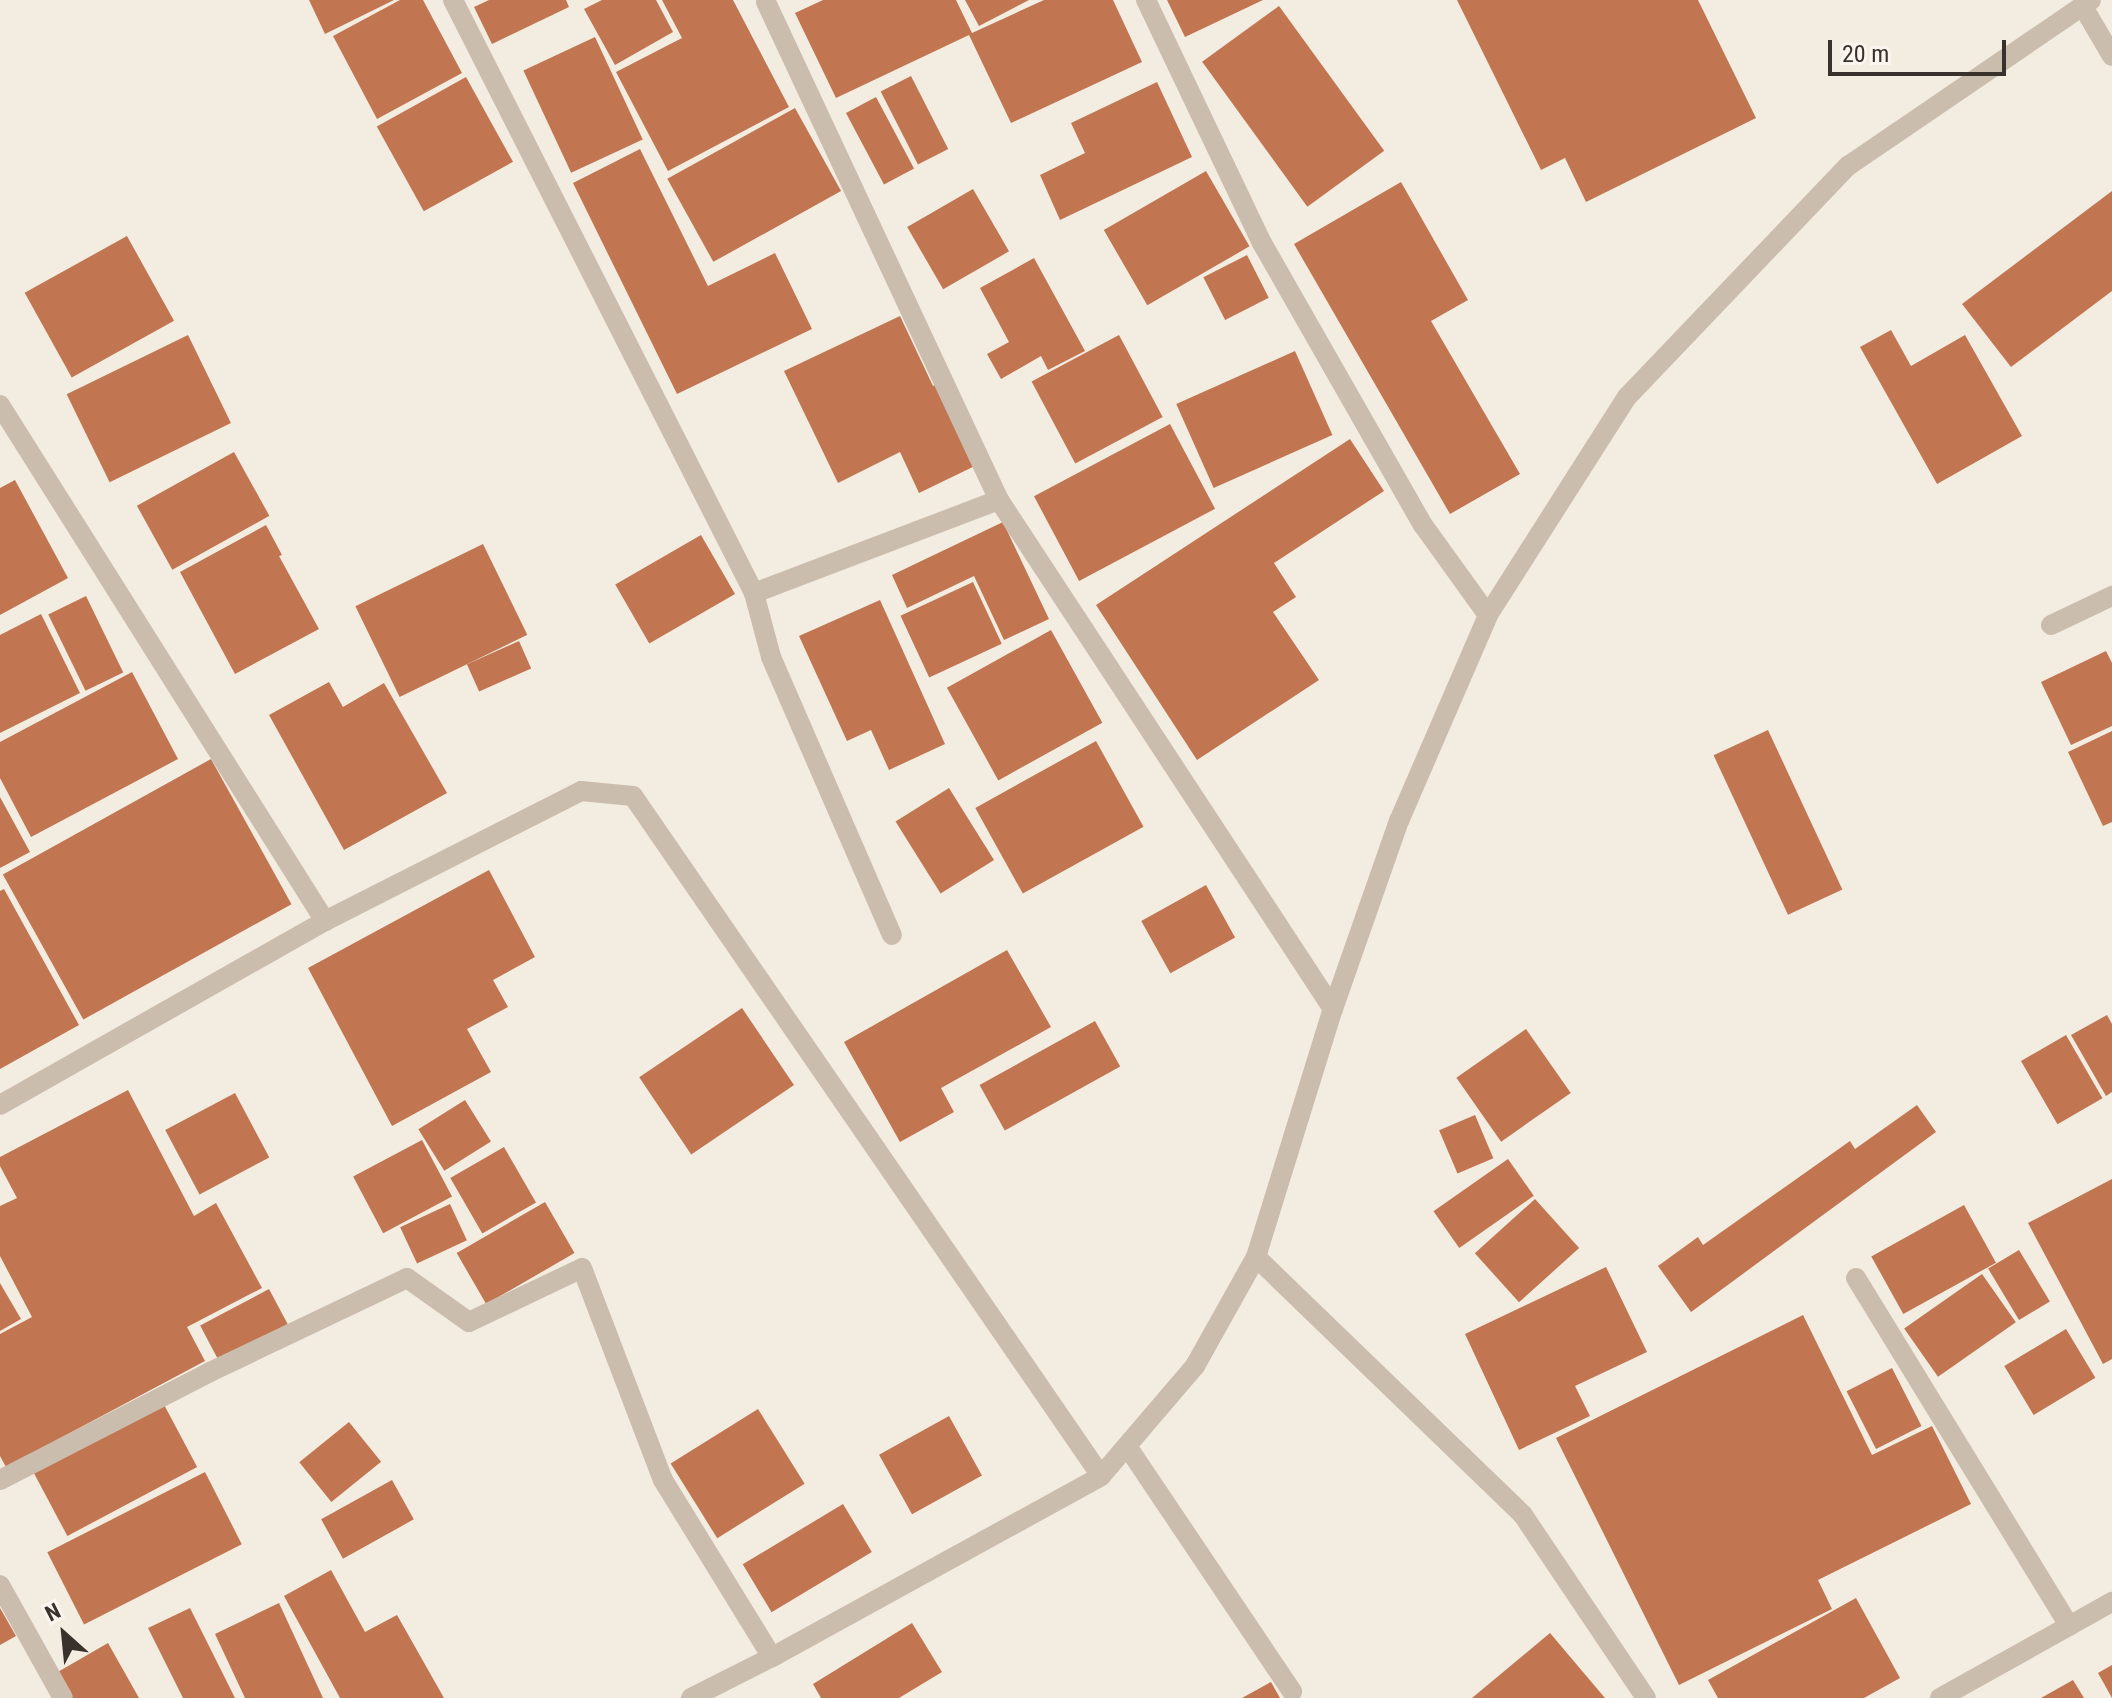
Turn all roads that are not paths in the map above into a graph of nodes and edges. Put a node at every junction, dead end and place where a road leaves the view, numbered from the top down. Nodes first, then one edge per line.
1 (453, 0) edge
2 (1146, 0) edge
3 (766, 2) dead end
4 (2087, 2) edge
5 (2112, 56) edge
6 (0, 405) edge
7 (999, 500) junction
8 (754, 593) junction
9 (2112, 596) edge
10 (1488, 615) junction
11 (2051, 625) dead end
12 (325, 921) junction
13 (892, 935) dead end
14 (1333, 1009) junction
15 (0, 1105) edge
16 (1256, 1257) junction
17 (1856, 1278) dead end
18 (1127, 1446) junction
19 (1101, 1476) junction
20 (0, 1480) edge
21 (0, 1585) edge
22 (2112, 1602) edge
23 (2069, 1626) junction
24 (772, 1657) junction
25 (1292, 1692) dead end
26 (63, 1698) edge
27 (691, 1698) edge
28 (1646, 1698) edge
29 (1940, 1698) edge

1 - 8 street
2 - 10 street
3 - 7 street
4 - 5 street
4 - 10 street
6 - 12 street
7 - 8 street
7 - 14 street
8 - 13 street
9 - 11 street
10 - 14 street
12 - 15 street
12 - 19 street
14 - 16 street
16 - 18 street
16 - 28 street
17 - 23 street
18 - 19 street
18 - 25 street
19 - 24 street
20 - 24 street
21 - 26 street
22 - 23 street
23 - 29 street
24 - 27 street

